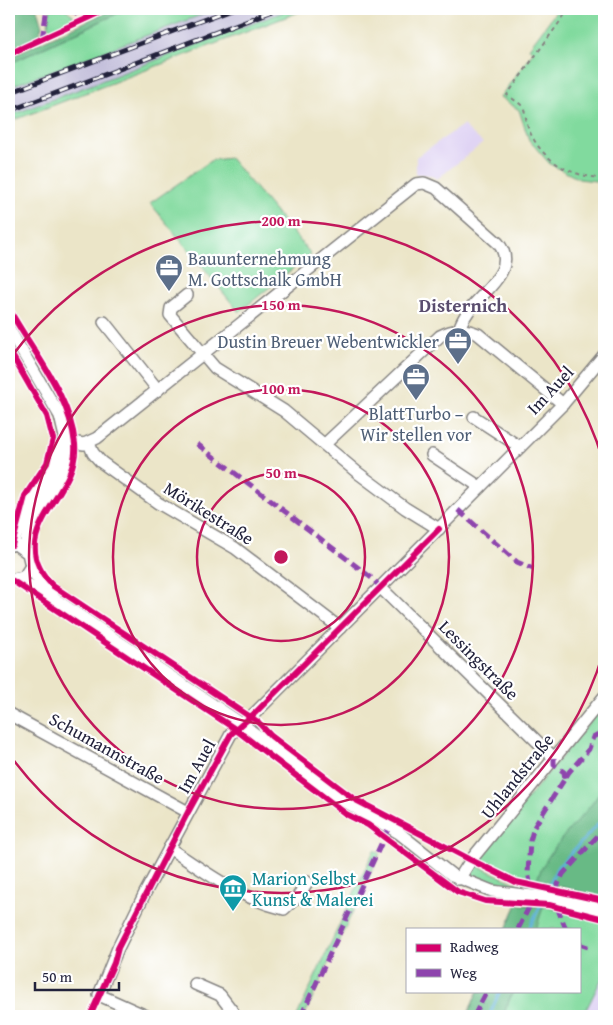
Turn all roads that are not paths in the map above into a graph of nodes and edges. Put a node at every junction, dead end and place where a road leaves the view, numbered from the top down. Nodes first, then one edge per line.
1 (187, 296) dead end
2 (104, 322) dead end
3 (9, 329) edge
4 (459, 329) junction
5 (202, 355) junction
6 (604, 355) edge
7 (158, 390) junction
8 (563, 404) junction
9 (474, 417) dead end
10 (64, 442) junction
11 (89, 443) junction
12 (325, 444) junction
13 (520, 447) junction
14 (432, 455) dead end
15 (480, 487) junction
16 (439, 529) junction
17 (10, 546) edge
18 (24, 549) junction
19 (30, 569) junction
20 (14, 580) edge
21 (380, 588) junction
22 (56, 600) junction
23 (340, 628) junction
24 (604, 697) edge
25 (9, 714) edge
26 (242, 724) junction
27 (554, 758) junction
28 (188, 812) junction
29 (169, 848) junction
30 (459, 879) junction
31 (307, 882) dead end
32 (604, 909) edge
33 (195, 984) dead end
34 (146, 1016) edge
35 (232, 1016) edge

1 - 5 street
2 - 7 street
3 - 10 street
4 - 5 street
4 - 8 street
4 - 12 street
5 - 7 street
5 - 12 street
6 - 8 street, Im Auel
7 - 11 street
8 - 13 street, Im Auel
9 - 13 street
10 - 11 street
10 - 17 street
10 - 18 street
11 - 23 street, Mörikestraße
12 - 16 street
13 - 15 street, Im Auel
14 - 15 street
15 - 16 street, Im Auel
16 - 21 street, Im Auel
17 - 18 street
18 - 19 street
19 - 20 street
19 - 22 street
20 - 22 street
21 - 23 street, Im Auel
21 - 27 street, Lessingstraße
22 - 26 street
23 - 26 street, Im Auel
24 - 27 street, Uhlandstraße
25 - 28 street, Schumannstraße
26 - 28 street, Im Auel
26 - 30 street
27 - 30 street, Uhlandstraße
28 - 29 street, Im Auel
29 - 31 street
29 - 34 street, Im Auel
30 - 32 street
33 - 35 street

